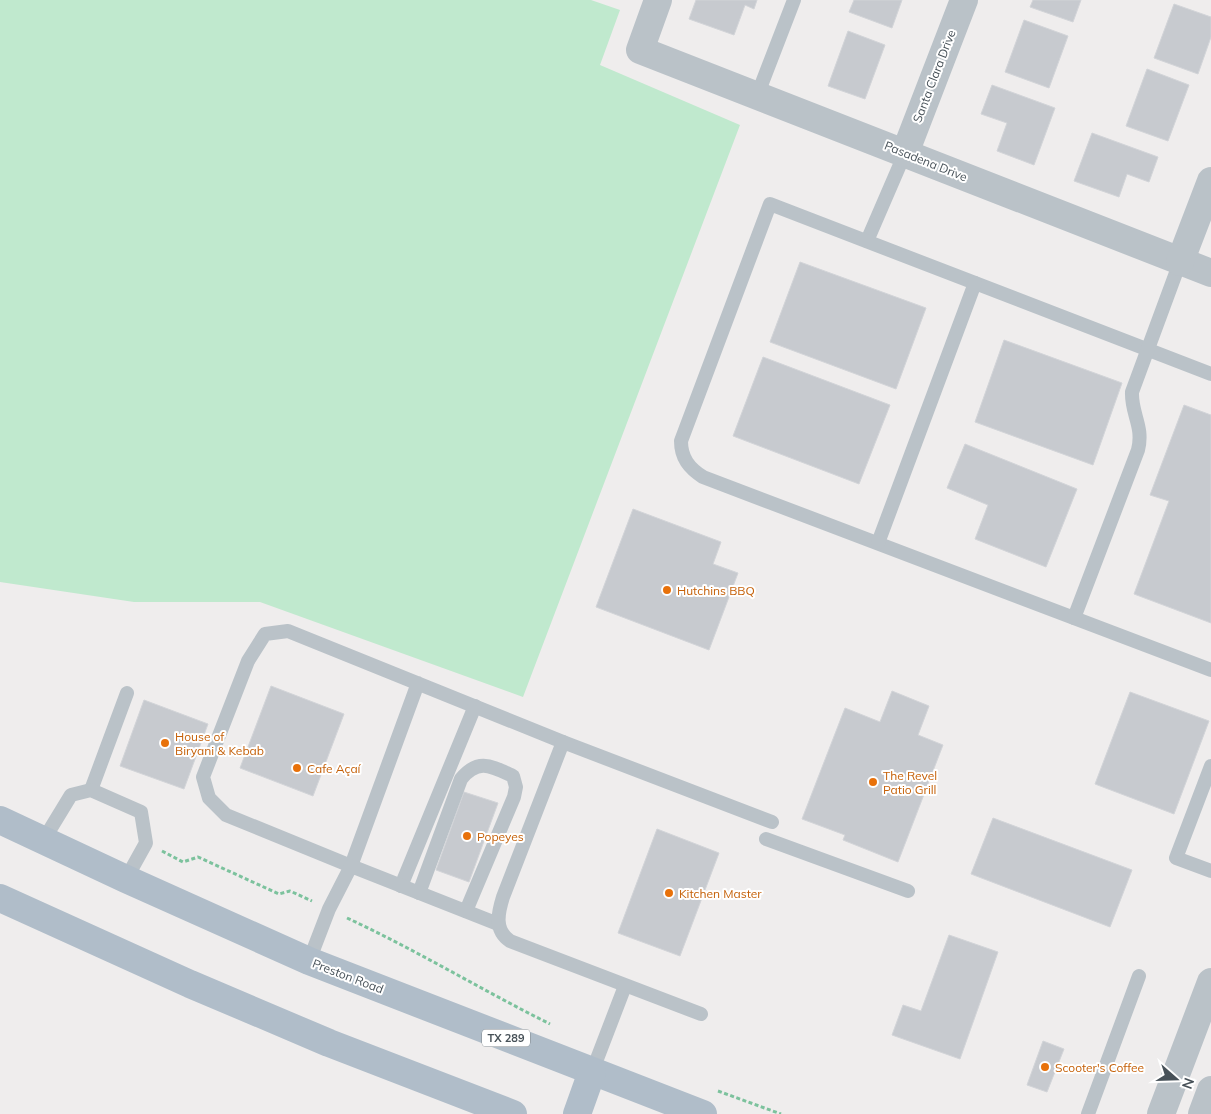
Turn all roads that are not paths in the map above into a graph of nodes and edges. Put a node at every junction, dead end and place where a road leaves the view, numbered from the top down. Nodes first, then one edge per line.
1 (658, 0) edge
2 (794, 0) edge
3 (964, 0) edge
4 (757, 96) junction
5 (905, 153) junction
6 (1211, 181) edge
7 (867, 241) junction
8 (1180, 262) junction
9 (1211, 274) edge
10 (975, 283) junction
11 (1147, 350) junction
12 (1211, 374) edge
13 (878, 543) junction
14 (1074, 618) junction
15 (1211, 670) edge
16 (418, 683) junction
17 (127, 693) dead end
18 (475, 706) junction
19 (563, 742) junction
20 (1211, 766) edge
21 (91, 790) junction
22 (0, 820) edge
23 (772, 822) dead end
24 (766, 839) dead end
25 (43, 840) junction
26 (351, 866) junction
27 (1211, 871) edge
28 (126, 879) junction
29 (401, 886) junction
30 (908, 891) dead end
31 (419, 893) junction
32 (0, 898) edge
33 (466, 912) junction
34 (498, 924) junction
35 (309, 961) junction
36 (1139, 976) dead end
37 (1211, 982) edge
38 (624, 986) junction
39 (701, 1014) dead end
40 (592, 1072) junction
41 (1211, 1090) edge
42 (513, 1114) edge
43 (576, 1114) edge
44 (703, 1114) edge
45 (1088, 1114) edge
46 (1161, 1114) edge
47 (1202, 1114) edge

1 - 4 street, Pasadena Drive
2 - 4 lane
3 - 5 street, Santa Clara Drive
4 - 5 street, Pasadena Drive
5 - 7 lane
5 - 8 street, Pasadena Drive
6 - 8 street
7 - 10 lane
7 - 13 lane
8 - 9 street, Pasadena Drive
8 - 11 lane
10 - 11 lane
10 - 13 lane
11 - 12 lane
11 - 14 lane
13 - 14 lane
14 - 15 lane
16 - 18 lane
16 - 26 lane
16 - 26 lane
17 - 21 lane
18 - 19 lane
18 - 29 lane
19 - 23 lane
19 - 34 lane
20 - 27 lane
21 - 25 lane
21 - 28 lane
22 - 25 main road, Preston Road / TX 289
24 - 30 lane
25 - 28 main road, Preston Road / TX 289
26 - 29 lane
26 - 35 lane
28 - 35 main road, Preston Road / TX 289
29 - 31 lane
31 - 33 lane
31 - 33 lane
32 - 42 main road
33 - 34 lane
34 - 38 lane
35 - 40 main road, Preston Road / TX 289
36 - 45 lane
37 - 46 street
38 - 39 lane
38 - 40 lane
40 - 43 main road
40 - 44 main road, Preston Road / TX 289
41 - 47 street

